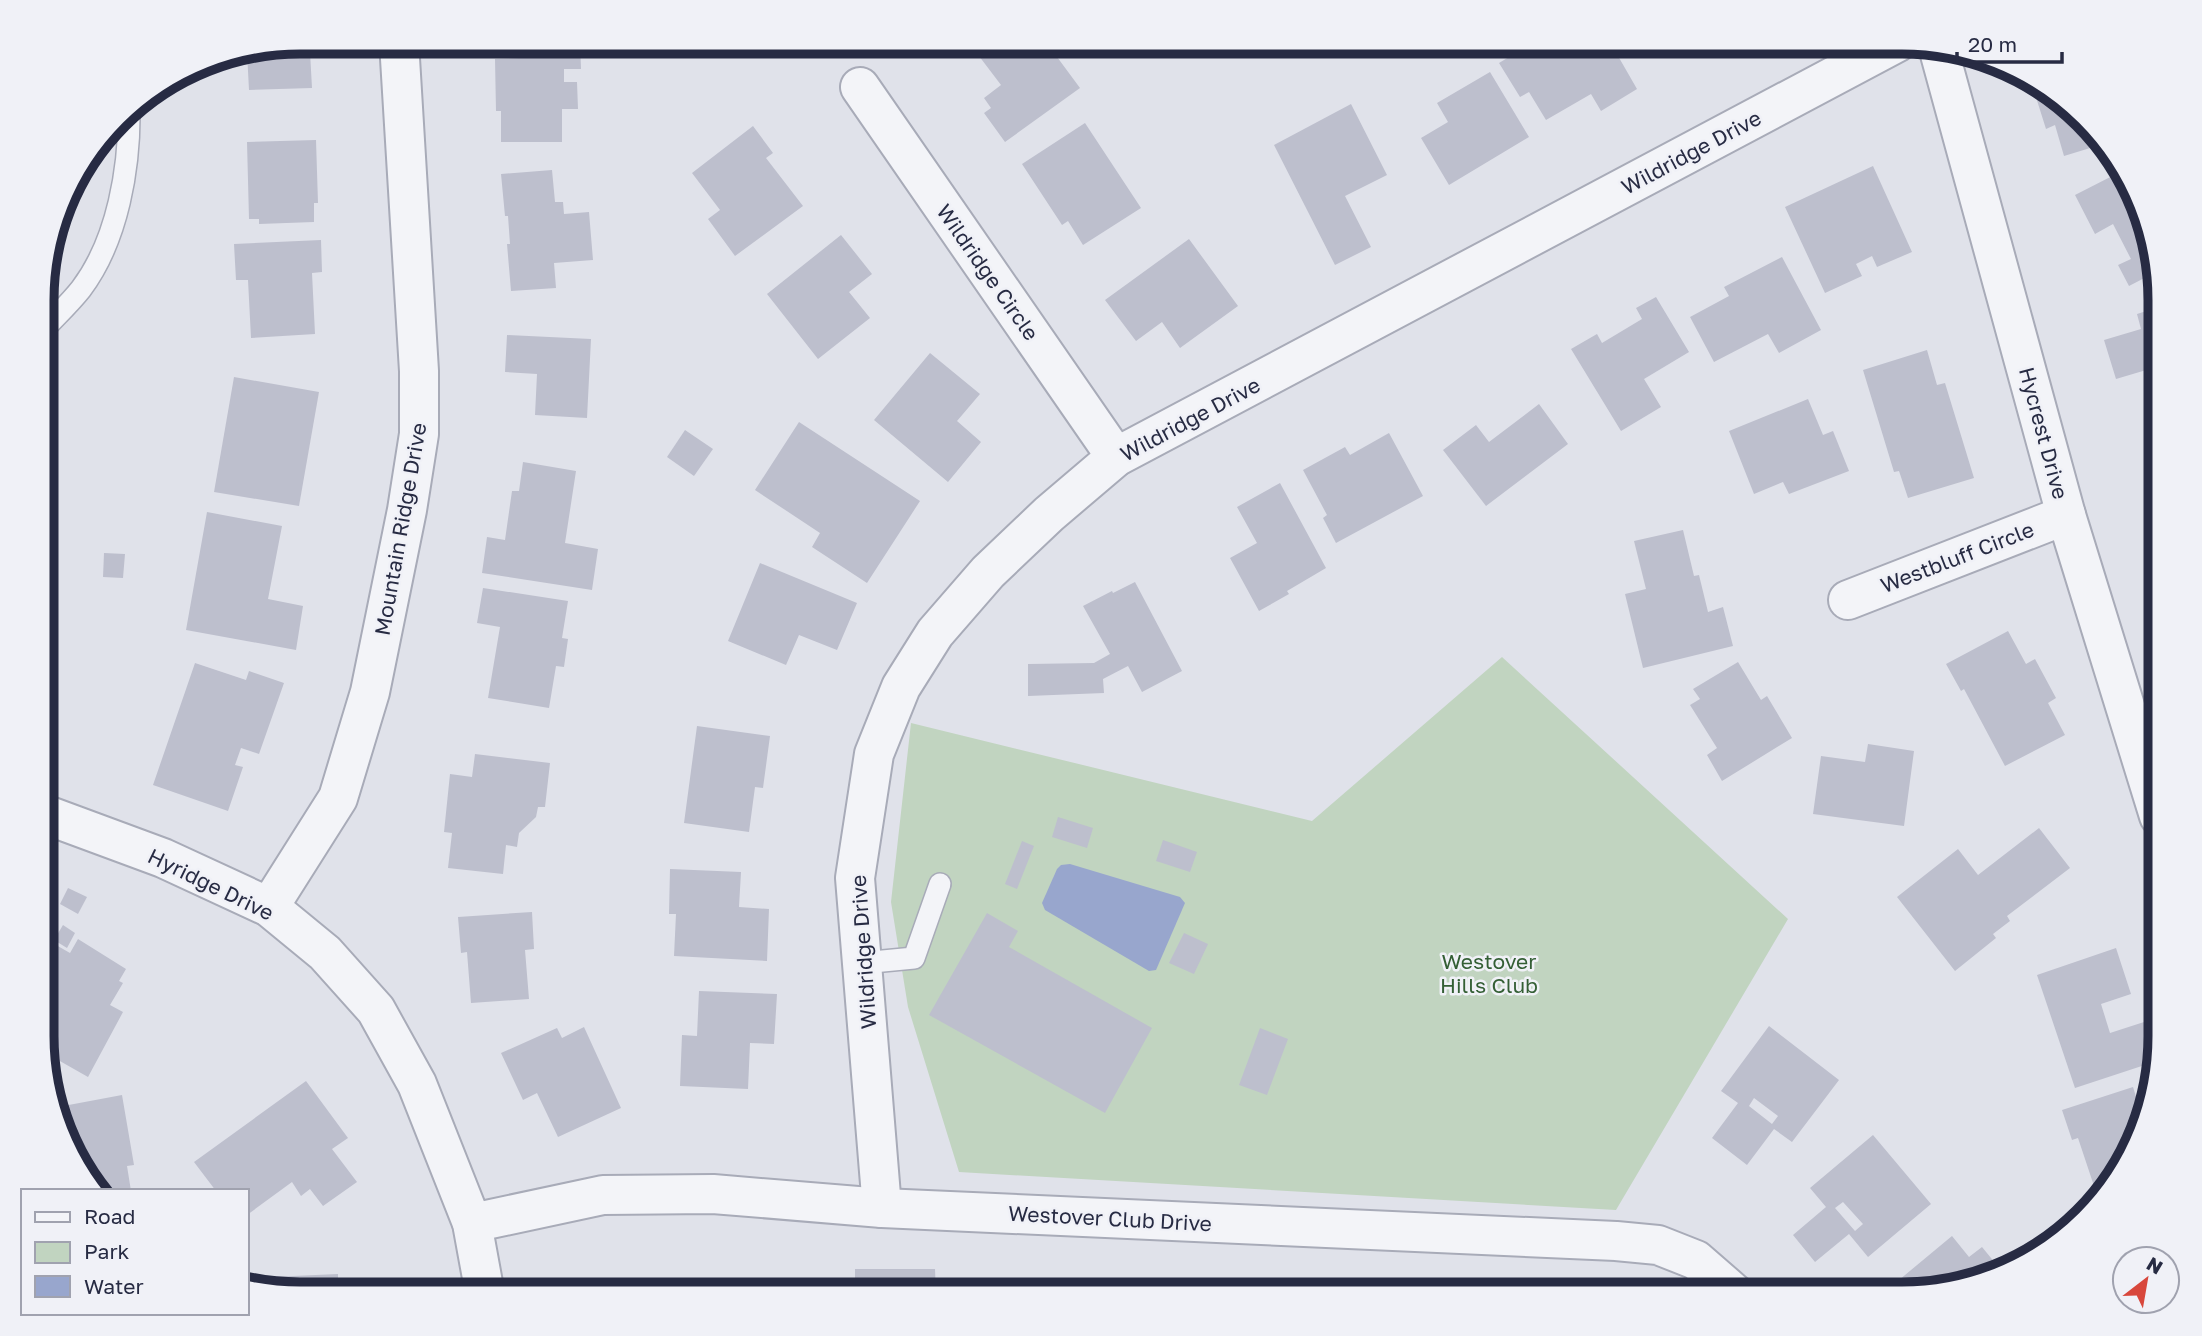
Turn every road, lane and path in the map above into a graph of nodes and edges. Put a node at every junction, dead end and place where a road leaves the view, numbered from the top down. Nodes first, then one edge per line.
1 (1875, 54) edge
2 (400, 55) edge
3 (1941, 57) edge
4 (860, 87) dead end
5 (129, 123) edge
6 (54, 318) edge
7 (1116, 457) junction
8 (2066, 515) junction
9 (1848, 600) dead end
10 (2148, 776) edge
11 (54, 818) edge
12 (940, 884) dead end
13 (269, 907) junction
14 (862, 962) junction
15 (882, 1208) junction
16 (472, 1223) junction
17 (1720, 1281) edge
18 (483, 1282) edge

1 - 7 street, Wildridge Drive
2 - 13 street, Mountain Ridge Drive
3 - 8 street, Hycrest Drive
4 - 7 street, Wildridge Circle
5 - 6 lane
7 - 14 street, Wildridge Drive
8 - 9 street, Westbluff Circle
8 - 10 street, Hycrest Drive
11 - 13 street, Hyridge Drive
12 - 14 lane
13 - 16 street, Hyridge Drive
14 - 15 street, Wildridge Drive
15 - 16 street, Westover Club Drive
15 - 17 street, Westover Club Drive
16 - 18 street, Hyridge Drive

